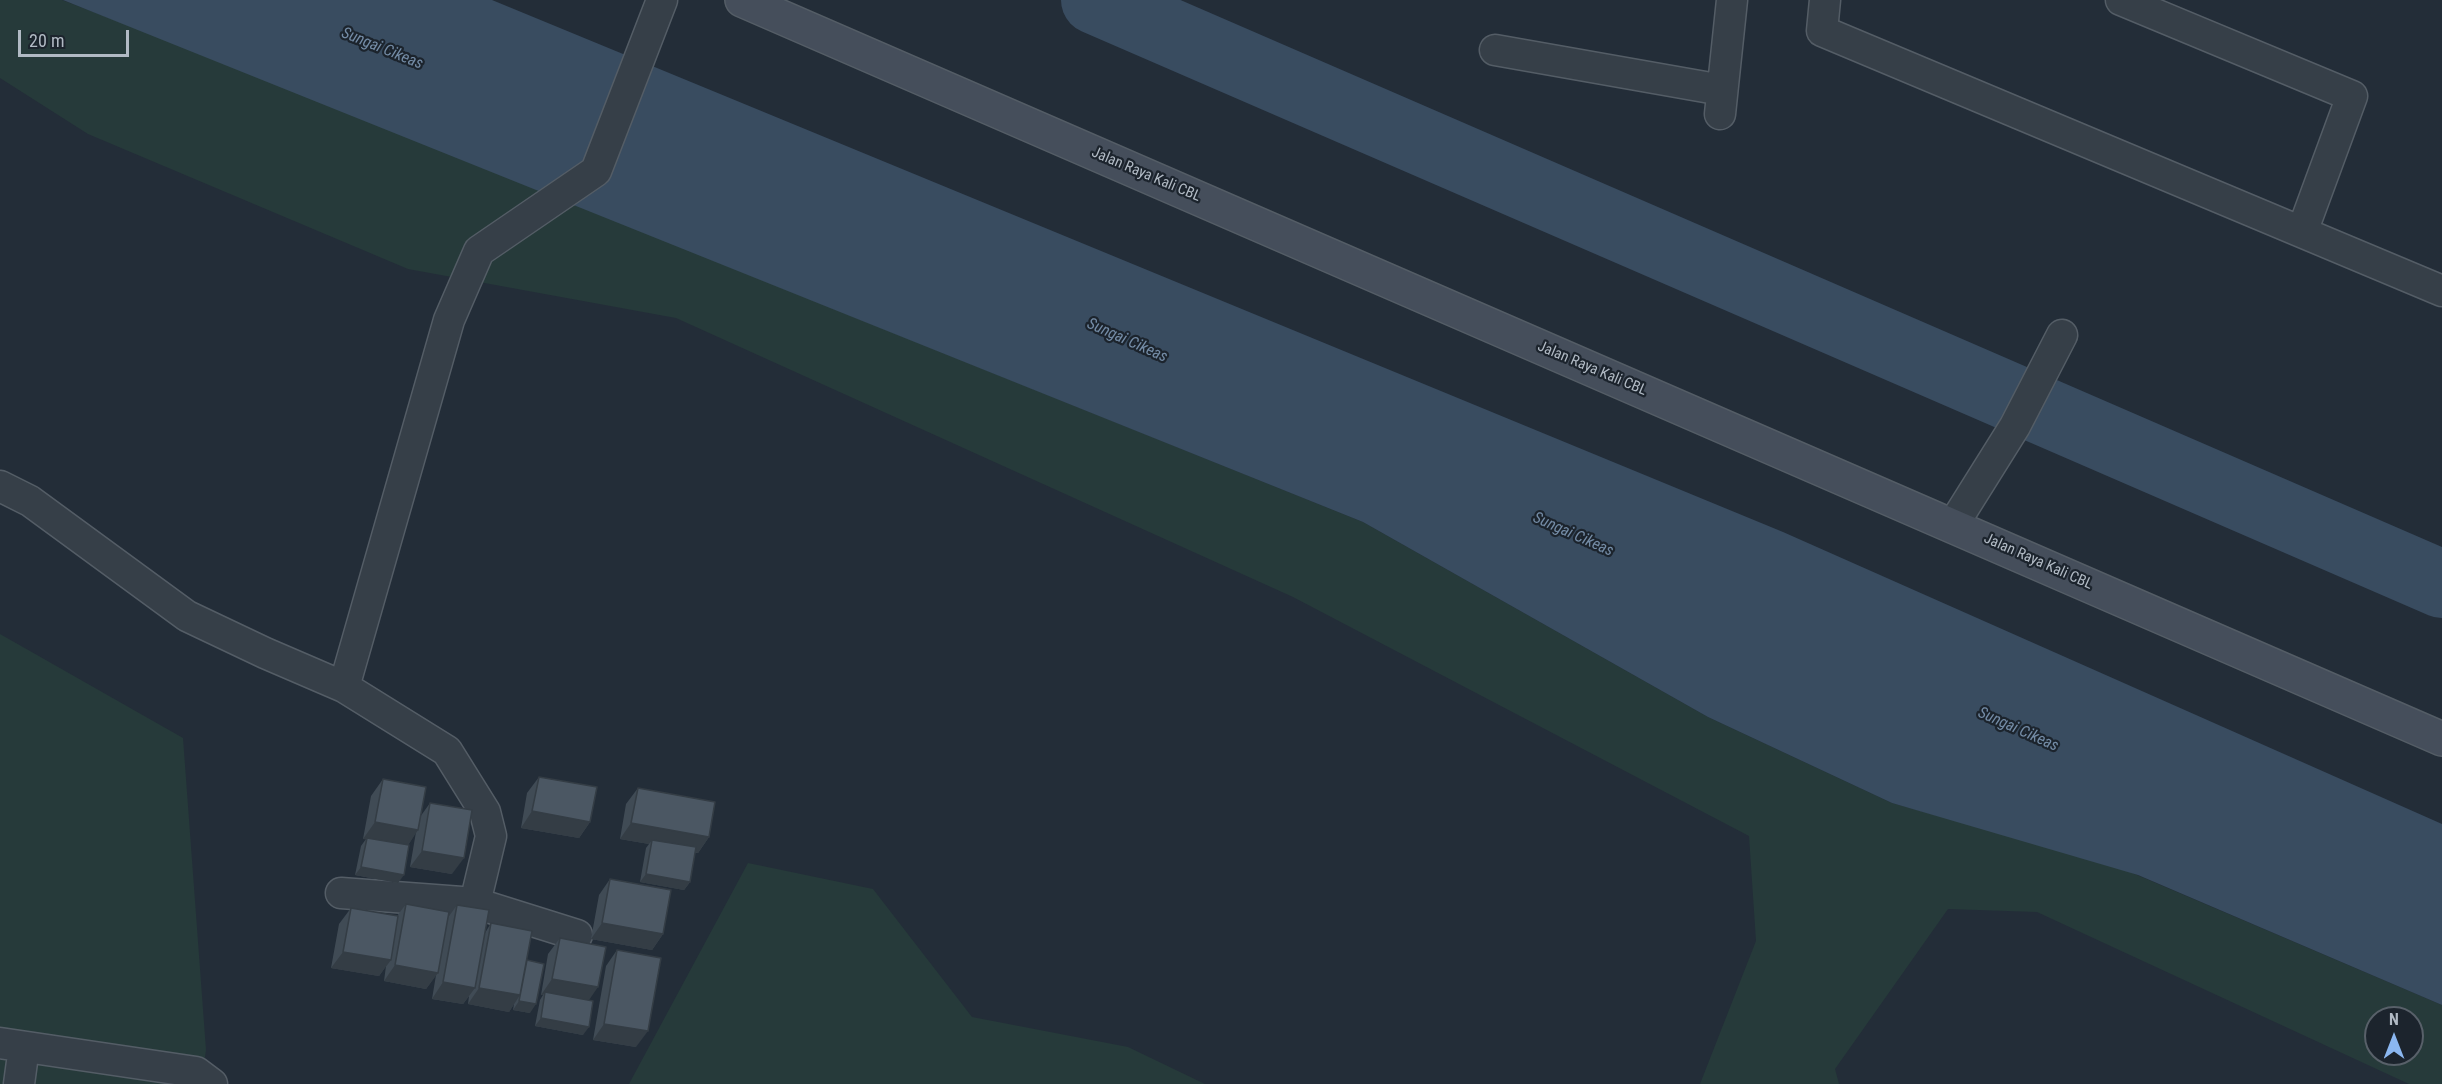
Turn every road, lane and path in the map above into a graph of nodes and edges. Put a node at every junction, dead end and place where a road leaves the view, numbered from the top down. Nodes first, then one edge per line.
1 (662, 0) edge
2 (1732, 0) edge
3 (1825, 0) edge
4 (2121, 0) edge
5 (765, 4) edge
6 (1495, 50) dead end
7 (2302, 232) junction
8 (2442, 291) edge
9 (2062, 335) dead end
10 (0, 486) edge
11 (1953, 525) junction
12 (344, 687) junction
13 (2442, 739) edge
14 (341, 893) dead end
15 (475, 903) junction
16 (577, 935) dead end
17 (12, 1045) edge
18 (20, 1084) edge
19 (212, 1084) edge

1 - 12 street
2 - 6 street
3 - 7 street
4 - 7 street
5 - 11 main road, Jalan Raya Kali CBL
7 - 8 street
9 - 11 street
10 - 12 street
11 - 13 main road, Jalan Raya Kali CBL
12 - 15 street
14 - 15 street
15 - 16 street
17 - 18 street
17 - 19 street

